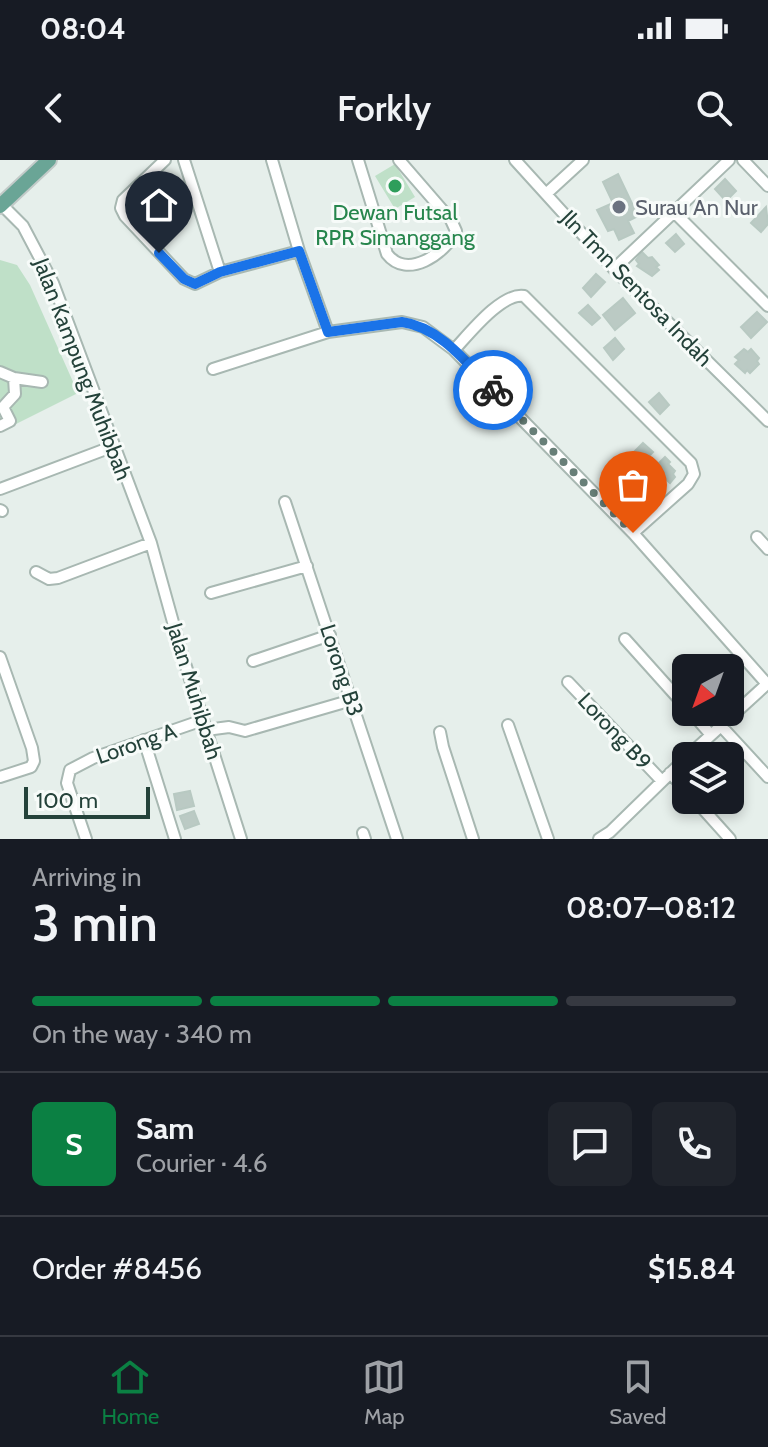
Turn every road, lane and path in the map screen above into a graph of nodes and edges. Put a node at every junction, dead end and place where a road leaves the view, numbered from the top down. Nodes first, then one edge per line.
1 (49, 160) edge
2 (165, 160) edge
3 (184, 160) edge
4 (272, 160) edge
5 (358, 160) edge
6 (515, 160) edge
7 (583, 160) edge
8 (729, 160) edge
9 (743, 160) edge
10 (407, 163) edge
11 (768, 186) edge
12 (546, 194) junction
13 (0, 205) edge
14 (673, 211) junction
15 (299, 251) junction
16 (614, 269) junction
17 (220, 272) junction
18 (768, 306) edge
19 (328, 332) junction
20 (454, 350) junction
21 (213, 369) dead end
22 (0, 372) edge
23 (14, 378) junction
24 (42, 382) dead end
25 (766, 415) edge
26 (0, 426) edge
27 (114, 446) junction
28 (0, 489) edge
29 (285, 502) dead end
30 (633, 533) junction
31 (757, 537) dead end
32 (151, 543) junction
33 (768, 549) edge
34 (307, 566) junction
35 (36, 572) dead end
36 (211, 593) dead end
37 (330, 635) junction
38 (625, 639) dead end
39 (0, 657) edge
40 (253, 661) dead end
41 (4, 682) edge
42 (568, 682) dead end
43 (768, 684) edge
44 (672, 691) edge
45 (352, 700) junction
46 (744, 705) edge
47 (205, 725) junction
48 (508, 725) dead end
49 (703, 726) edge
50 (721, 726) joint
51 (440, 732) dead end
52 (711, 735) junction
53 (144, 740) junction
54 (703, 742) edge
55 (672, 771) edge
56 (0, 777) edge
57 (665, 777) junction
58 (768, 777) edge
59 (672, 781) edge
60 (708, 814) edge
61 (612, 836) edge
62 (86, 839) edge
63 (175, 839) edge
64 (241, 839) edge
65 (397, 839) edge
66 (473, 839) edge
67 (548, 839) edge
68 (599, 839) edge
69 (730, 839) edge

1 - 13 main road
2 - 17 street
3 - 17 street
4 - 15 street
5 - 10 street
6 - 12 street, Jln Tmn Sentosa Indah
7 - 12 street
8 - 14 street
9 - 11 street
12 - 16 street, Jln Tmn Sentosa Indah
13 - 27 street, Jalan Kampung Muhibbah
14 - 16 street
14 - 18 street
15 - 17 street
15 - 19 street
16 - 25 street, Jln Tmn Sentosa Indah
19 - 20 street
19 - 21 street
20 - 30 street
20 - 30 street
22 - 23 street
23 - 24 street
23 - 26 street
27 - 28 street
27 - 32 street, Jalan Kampung Muhibbah
29 - 34 street, Lorong B3
30 - 43 street
31 - 33 street
32 - 35 street
32 - 47 street, Jalan Muhibbah
34 - 36 street
34 - 37 street, Lorong B3
37 - 40 street
37 - 45 street, Lorong B3
38 - 44 street
39 - 41 street
41 - 56 street
42 - 57 street, Lorong B9
43 - 46 street
45 - 47 street
45 - 65 street, Lorong B3
47 - 53 street, Lorong A
47 - 64 street, Jalan Muhibbah
48 - 67 street
49 - 52 street
50 - 52 street
50 - 58 street
51 - 66 street
52 - 54 street
53 - 62 street, Lorong A
53 - 63 street
55 - 57 street
57 - 59 street, Lorong B9
57 - 61 street
60 - 69 street
61 - 68 street

